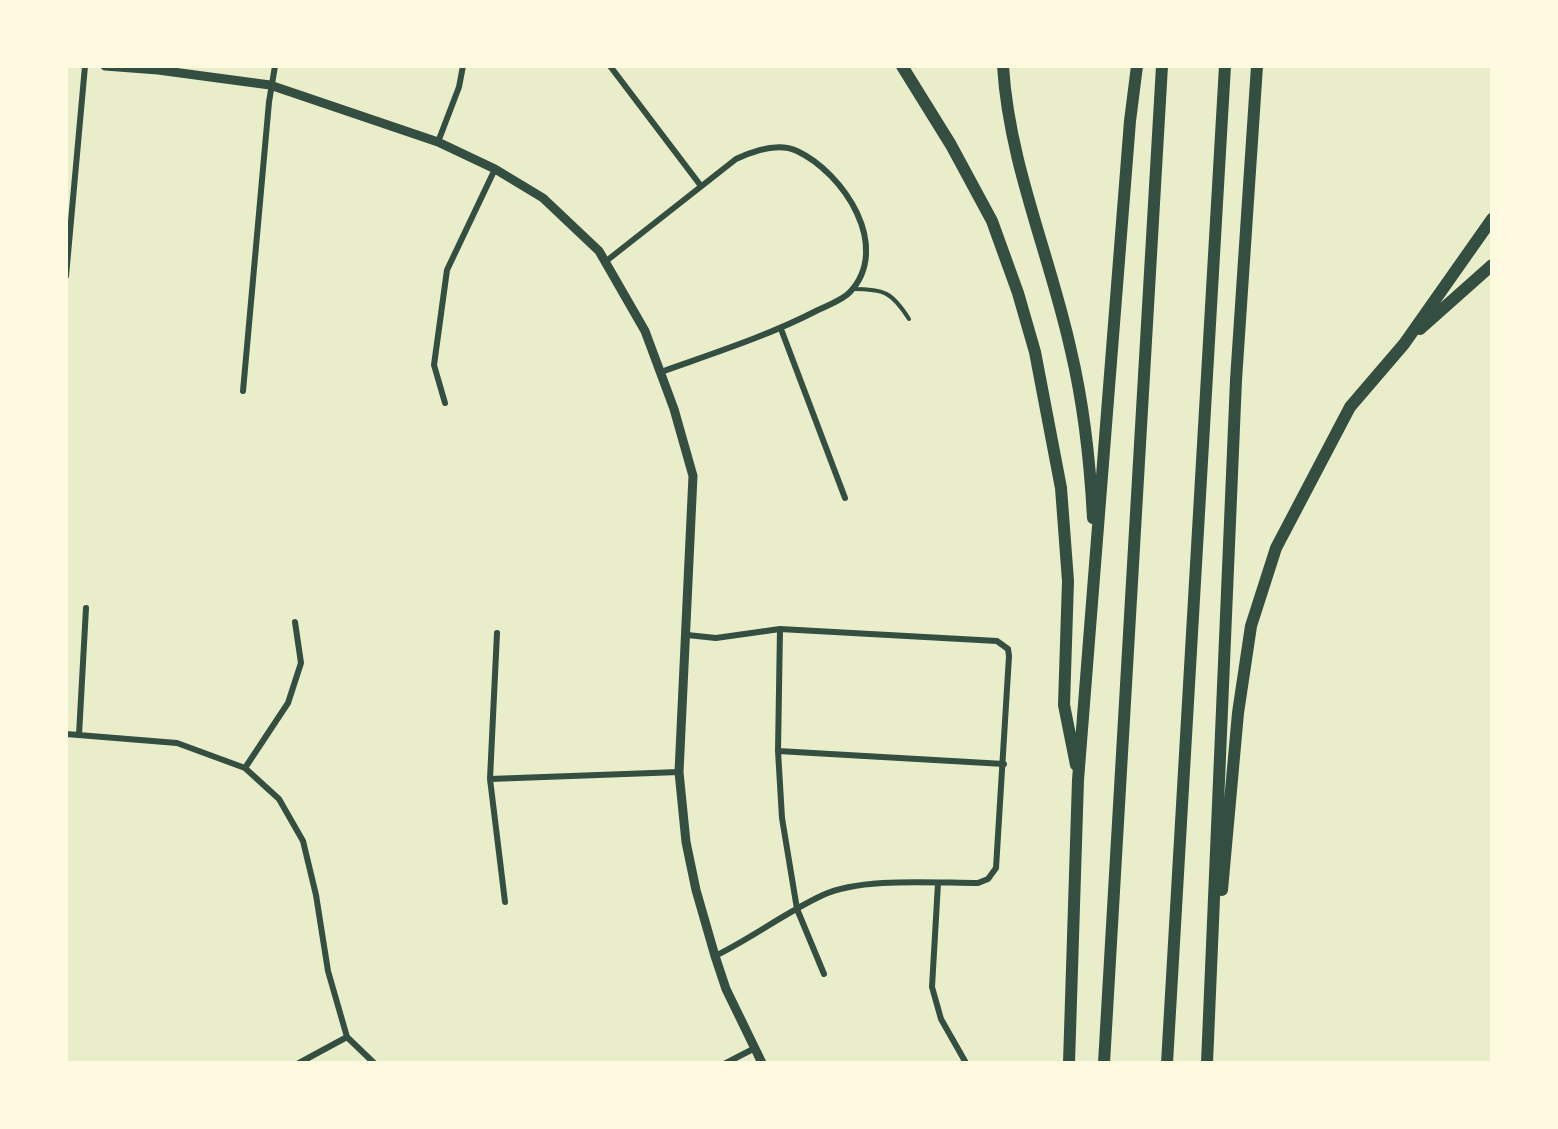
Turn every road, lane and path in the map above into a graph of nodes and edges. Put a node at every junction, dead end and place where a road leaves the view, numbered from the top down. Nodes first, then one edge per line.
1 (85, 66) edge
2 (105, 66) edge
3 (275, 66) edge
4 (463, 66) edge
5 (610, 66) edge
6 (902, 66) edge
7 (1003, 66) edge
8 (1137, 66) edge
9 (1161, 66) edge
10 (1225, 66) edge
11 (1257, 66) edge
12 (270, 85) junction
13 (438, 142) junction
14 (495, 169) junction
15 (701, 186) junction
16 (1492, 219) edge
17 (605, 262) junction
18 (1492, 265) edge
19 (66, 276) edge
20 (853, 289) junction
21 (909, 319) dead end
22 (781, 329) junction
23 (1404, 344) junction
24 (661, 372) junction
25 (243, 391) dead end
26 (445, 403) dead end
27 (846, 498) dead end
28 (1096, 570) junction
29 (86, 608) dead end
30 (295, 622) dead end
31 (780, 629) junction
32 (497, 633) dead end
33 (687, 636) junction
34 (66, 734) edge
35 (79, 735) junction
36 (778, 750) junction
37 (1004, 764) junction
38 (245, 768) junction
39 (679, 772) junction
40 (490, 779) junction
41 (1078, 780) junction
42 (938, 883) junction
43 (505, 902) dead end
44 (797, 909) junction
45 (715, 956) junction
46 (824, 974) dead end
47 (347, 1037) junction
48 (755, 1048) junction
49 (1207, 1061) edge
50 (299, 1063) edge
51 (374, 1063) edge
52 (726, 1063) edge
53 (762, 1063) edge
54 (966, 1063) edge
55 (1069, 1063) edge
56 (1104, 1063) edge
57 (1167, 1063) edge

1 - 19 street
2 - 12 street
3 - 12 street
4 - 13 street
5 - 15 street
6 - 41 highway
7 - 28 highway
8 - 28 highway
9 - 56 highway
10 - 57 highway
11 - 49 highway
12 - 13 street
12 - 25 street
13 - 14 street
14 - 17 street
14 - 26 street
15 - 17 street
15 - 20 street
16 - 23 highway
17 - 24 street
18 - 23 highway
20 - 21 lane
20 - 22 street
22 - 24 street
22 - 27 street
23 - 49 highway
24 - 33 street
28 - 41 highway
29 - 35 street
30 - 38 street
31 - 33 street
31 - 36 street
31 - 37 street
32 - 40 street
33 - 39 street
34 - 35 street
35 - 38 street
36 - 37 street
36 - 44 street
37 - 42 street
38 - 47 street
39 - 40 street
39 - 45 street
40 - 43 street
41 - 55 highway
42 - 44 street
42 - 54 street
44 - 45 street
44 - 46 street
45 - 48 street
47 - 50 street
47 - 51 street
48 - 52 street
48 - 53 street

